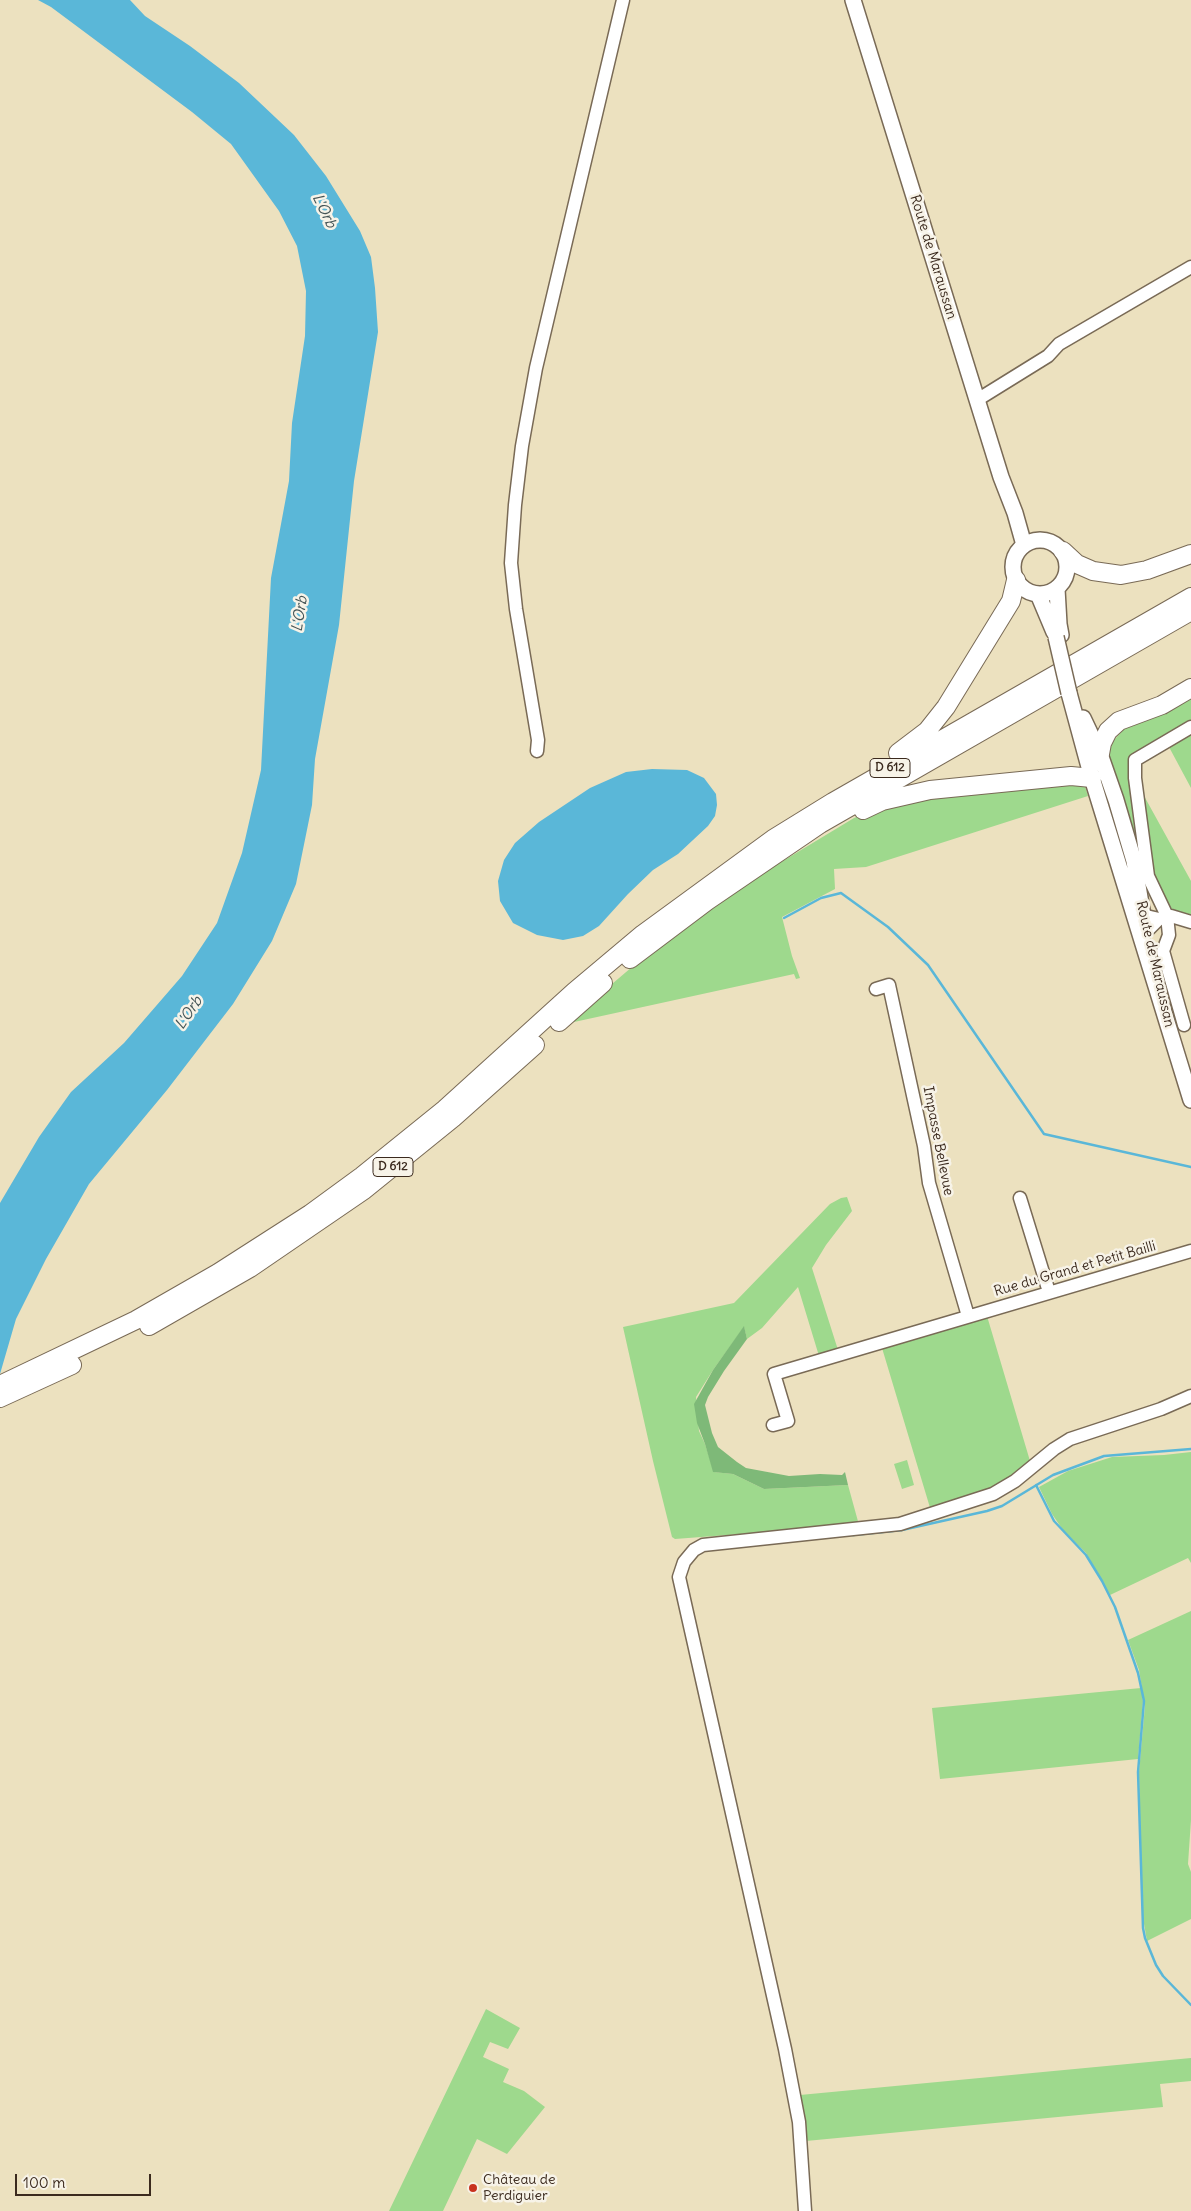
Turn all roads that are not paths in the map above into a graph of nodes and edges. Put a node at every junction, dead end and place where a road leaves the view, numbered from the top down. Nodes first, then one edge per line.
1 (623, 0) edge
2 (853, 0) edge
3 (1191, 267) edge
4 (977, 400) junction
5 (1015, 513) junction
6 (1046, 540) junction
7 (1024, 545) junction
8 (1063, 551) junction
9 (1191, 554) edge
10 (1016, 580) junction
11 (1057, 589) junction
12 (1038, 594) junction
13 (1191, 597) edge
14 (1191, 611) edge
15 (1059, 636) junction
16 (1191, 688) edge
17 (1072, 692) junction
18 (1191, 727) edge
19 (537, 751) dead end
20 (1100, 754) junction
21 (1092, 778) junction
22 (773, 846) junction
23 (1142, 915) junction
24 (1163, 917) junction
25 (1191, 922) edge
26 (1146, 932) junction
27 (876, 989) dead end
28 (1184, 1025) dead end
29 (1172, 1038) junction
30 (1191, 1100) edge
31 (1020, 1198) dead end
32 (1191, 1251) edge
33 (1049, 1292) junction
34 (968, 1316) junction
35 (39, 1374) junction
36 (0, 1385) edge
37 (1191, 1396) edge
38 (0, 1398) edge
39 (773, 1425) dead end
40 (805, 2211) edge

1 - 19 street
2 - 4 main road, Route de Maraussan
3 - 4 street
4 - 5 main road, Route de Maraussan
5 - 6 main road, Route de Maraussan
5 - 7 main road, Route de Maraussan
6 - 7 main road
6 - 8 main road
7 - 10 main road
8 - 9 highway
8 - 11 main road
10 - 12 main road
10 - 22 highway
11 - 12 main road
11 - 15 main road, Route de Maraussan
12 - 15 main road, Route de Maraussan
13 - 22 highway, D 612
14 - 22 highway, D 612
15 - 17 main road, Route de Maraussan, bridge
16 - 20 highway
17 - 20 main road, Route de Maraussan
17 - 21 main road, Route de Maraussan
18 - 24 street
20 - 23 main road, Route de Maraussan
21 - 22 highway
21 - 29 main road, Route de Maraussan
22 - 35 highway, D 612
23 - 24 street
23 - 26 main road, Route de Maraussan
24 - 25 street
24 - 26 street
24 - 28 street
26 - 29 main road, Route de Maraussan
27 - 34 street, Impasse Bellevue
29 - 30 main road
31 - 33 street
32 - 33 street, Rue du Grand et Petit Bailli
33 - 34 street, Rue du Grand et Petit Bailli
34 - 39 street, Rue du Grand et Petit Bailli
35 - 36 highway, D 612
35 - 38 highway, D 612
37 - 40 street

